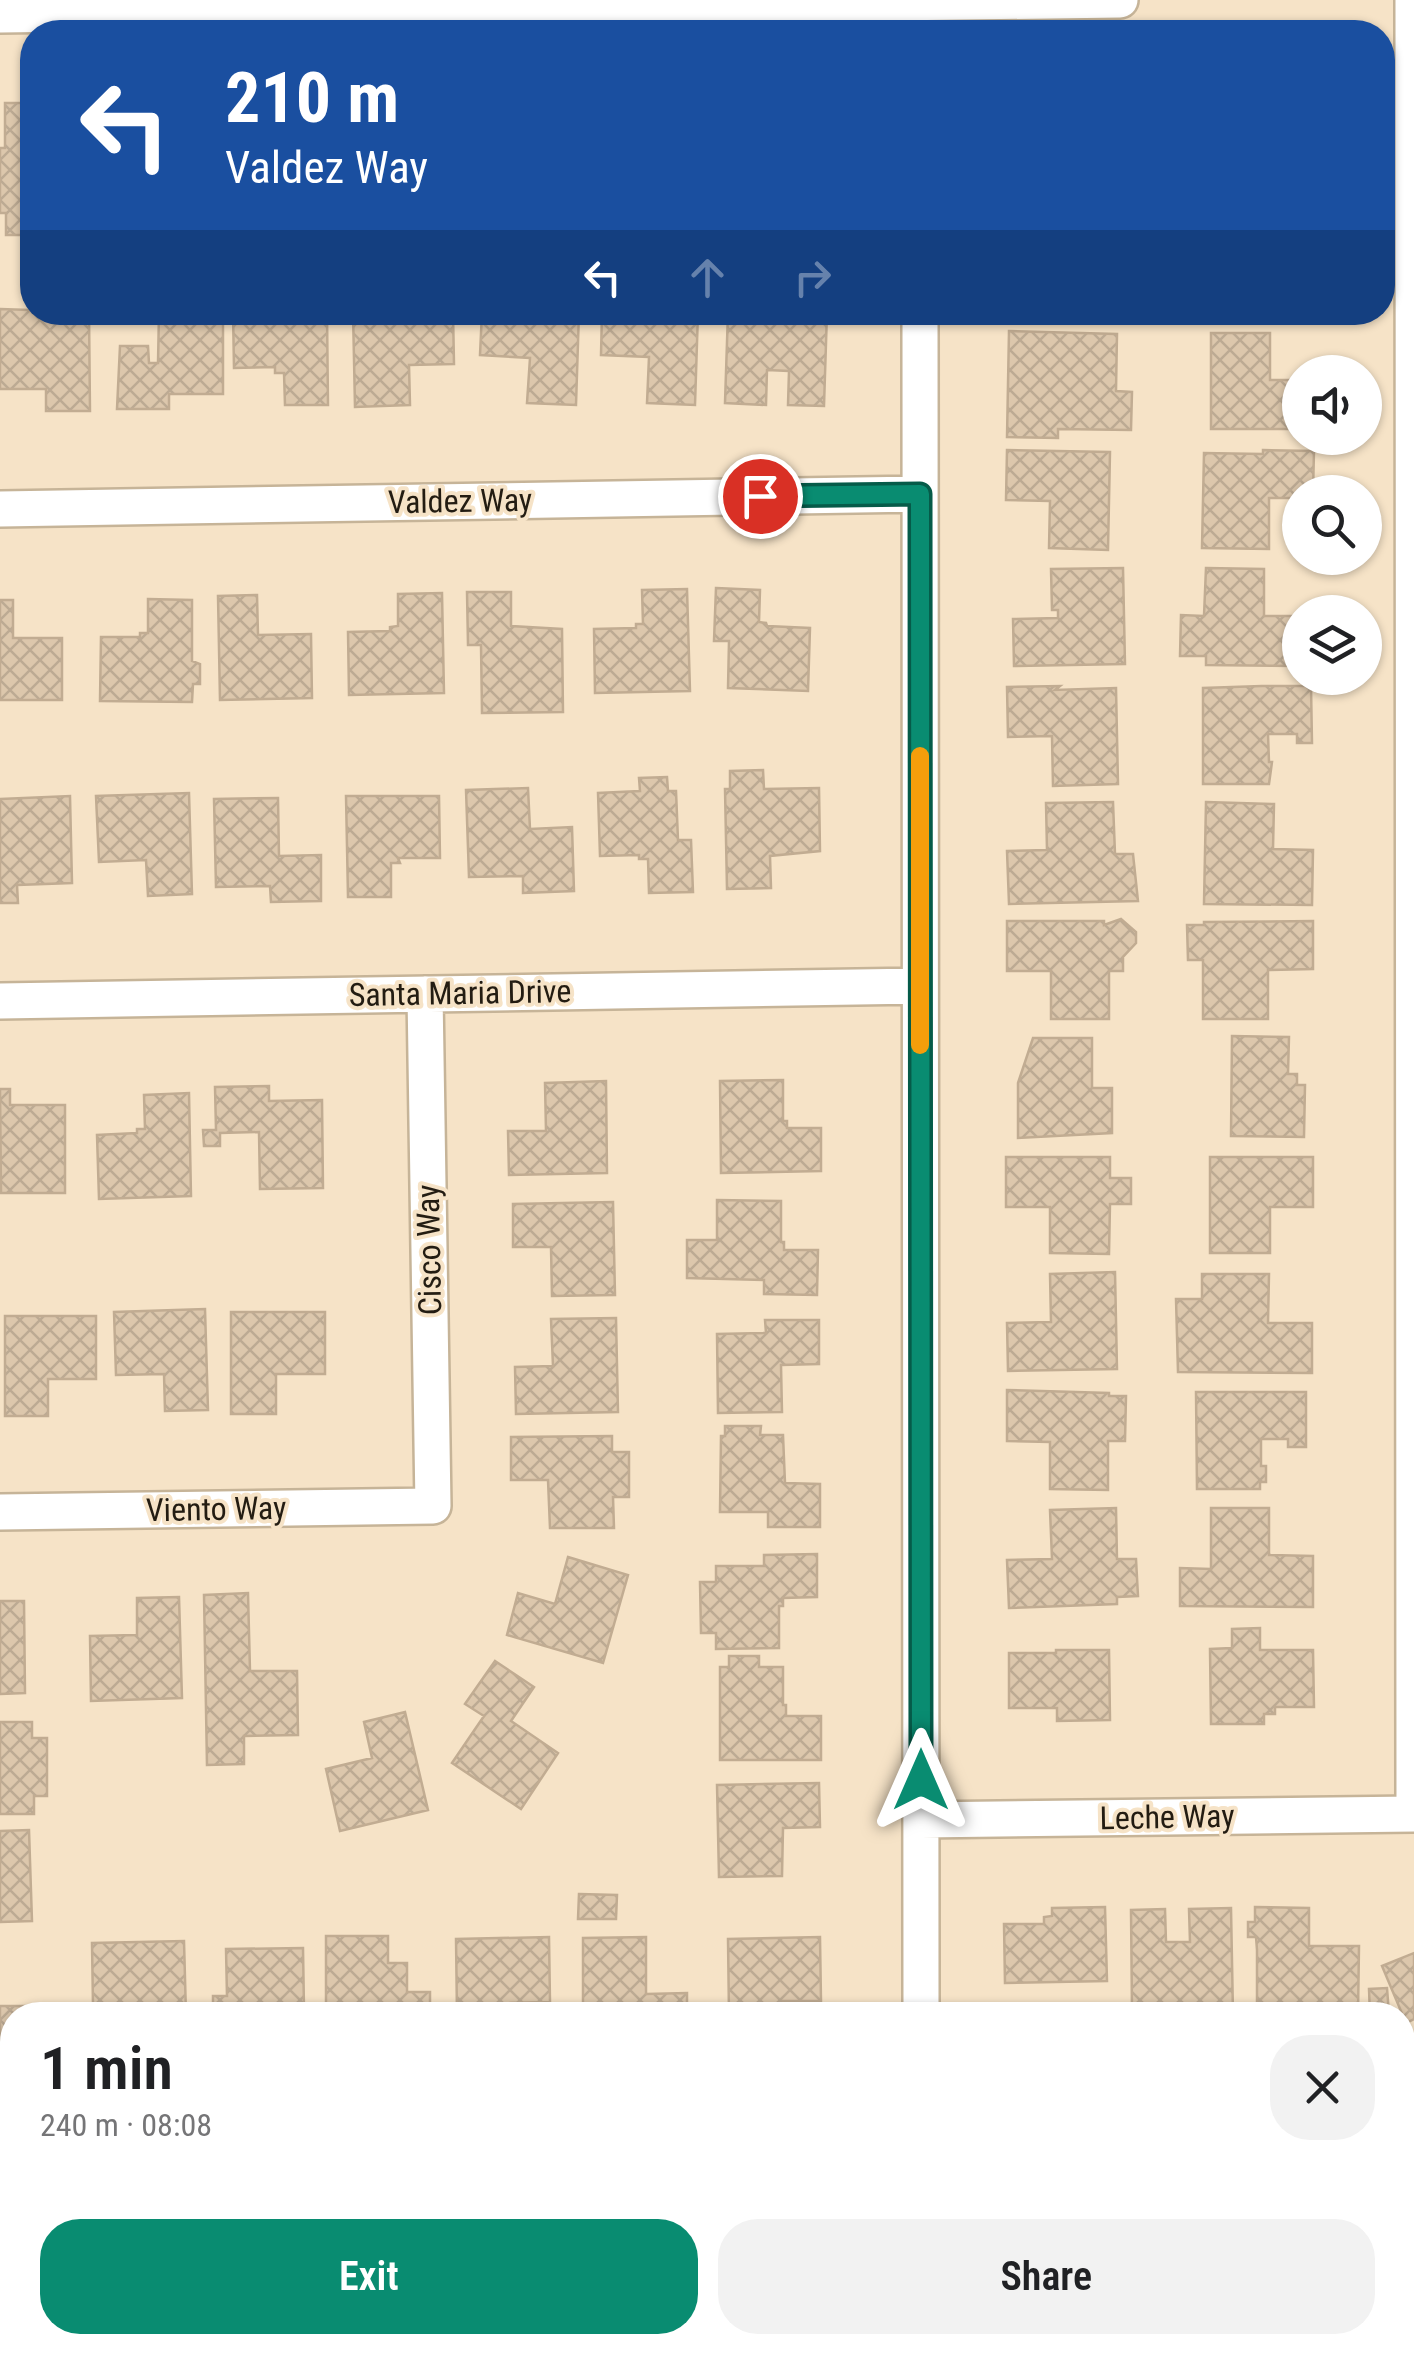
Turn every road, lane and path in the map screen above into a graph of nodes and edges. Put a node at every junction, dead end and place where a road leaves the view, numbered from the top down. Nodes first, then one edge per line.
1 (1120, 0) edge
2 (1413, 0) edge
3 (920, 12) edge
4 (0, 15) edge
5 (920, 325) edge
6 (920, 494) junction
7 (0, 509) edge
8 (920, 986) junction
9 (425, 994) junction
10 (0, 1001) edge
11 (433, 1506) joint
12 (0, 1512) edge
13 (1414, 1814) edge
14 (921, 1820) junction
15 (921, 2002) edge

1 - 3 street
2 - 13 street
3 - 4 street
5 - 6 street
6 - 7 street, Valdez Way
6 - 8 street
8 - 9 street, Santa Maria Drive
8 - 14 street
9 - 10 street, Santa Maria Drive
9 - 11 street, Cisco Way
11 - 12 street, Viento Way
13 - 14 street, Leche Way
14 - 15 street

